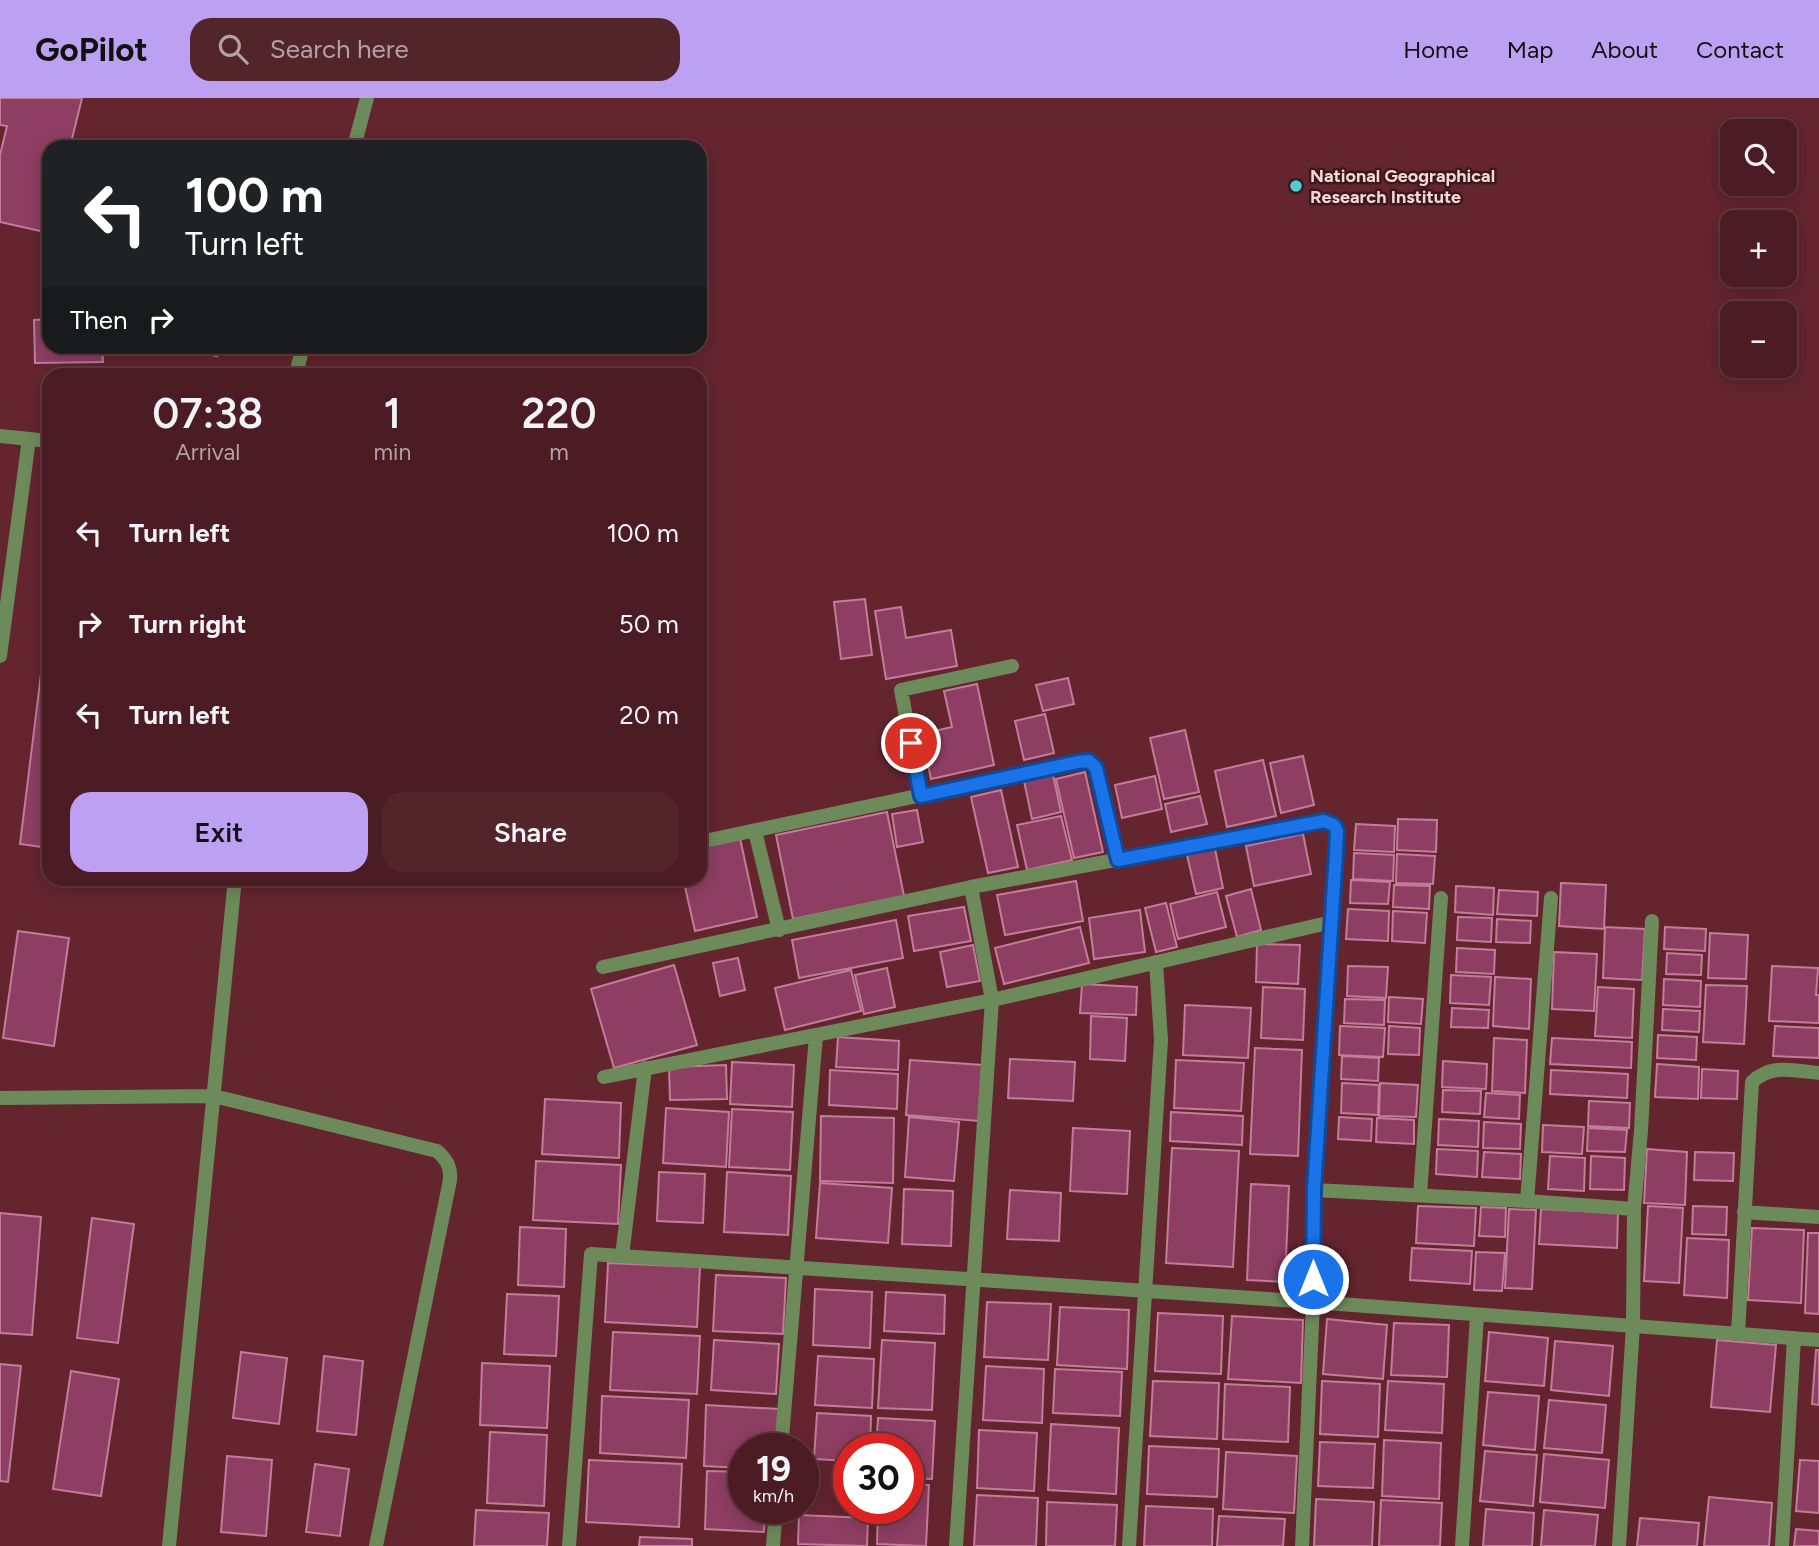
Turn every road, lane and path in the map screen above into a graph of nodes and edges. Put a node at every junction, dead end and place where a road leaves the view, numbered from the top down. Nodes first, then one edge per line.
1 (367, 98) edge
2 (356, 140) edge
3 (0, 436) edge
4 (29, 439) junction
5 (42, 440) edge
6 (0, 656) edge
7 (1012, 666) dead end
8 (921, 796) junction
9 (755, 831) junction
10 (707, 841) edge
11 (1118, 860) junction
12 (234, 886) edge
13 (971, 887) junction
14 (1441, 898) dead end
15 (1551, 898) dead end
16 (1652, 921) dead end
17 (1332, 922) junction
18 (779, 930) junction
19 (1156, 962) junction
20 (603, 967) dead end
21 (992, 1000) junction
22 (816, 1036) junction
23 (645, 1069) junction
24 (1819, 1073) edge
25 (604, 1077) dead end
26 (214, 1096) junction
27 (0, 1098) edge
28 (1314, 1190) junction
29 (1420, 1195) junction
30 (1527, 1201) junction
31 (1634, 1209) junction
32 (1744, 1212) junction
33 (1819, 1217) edge
34 (622, 1256) junction
35 (795, 1268) junction
36 (974, 1280) junction
37 (1145, 1292) junction
38 (1313, 1302) junction
39 (1477, 1316) junction
40 (1633, 1326) junction
41 (1738, 1334) junction
42 (1794, 1338) junction
43 (1819, 1340) edge
44 (782, 1433) edge
45 (775, 1524) edge
46 (169, 1546) edge
47 (376, 1546) edge
48 (569, 1546) edge
49 (773, 1546) edge
50 (956, 1546) edge
51 (1129, 1546) edge
52 (1302, 1546) edge
53 (1462, 1546) edge
54 (1619, 1546) edge
55 (1782, 1546) edge

1 - 2 street
3 - 4 street
4 - 5 street
4 - 6 street
7 - 8 street
8 - 9 street
8 - 11 street
9 - 10 street
9 - 18 street
11 - 13 street
11 - 17 street
12 - 26 street
13 - 18 street
13 - 21 street
14 - 29 street
15 - 30 street
16 - 31 street
17 - 19 street
17 - 28 street
18 - 20 street
19 - 21 street
19 - 37 street
21 - 22 street
21 - 36 street
22 - 23 street
22 - 35 street
23 - 25 street
23 - 34 street
24 - 32 street
26 - 27 street
26 - 46 street
26 - 47 street
28 - 29 street
28 - 38 street
29 - 30 street
30 - 31 street
31 - 40 street
32 - 33 street
32 - 41 street
34 - 35 street
34 - 48 street
35 - 36 street
35 - 44 street
36 - 37 street
36 - 50 street
37 - 38 street
37 - 51 street
38 - 39 street
38 - 52 street
39 - 40 street
39 - 53 street
40 - 41 street
40 - 54 street
41 - 42 street
42 - 43 street
42 - 55 street
45 - 49 street

